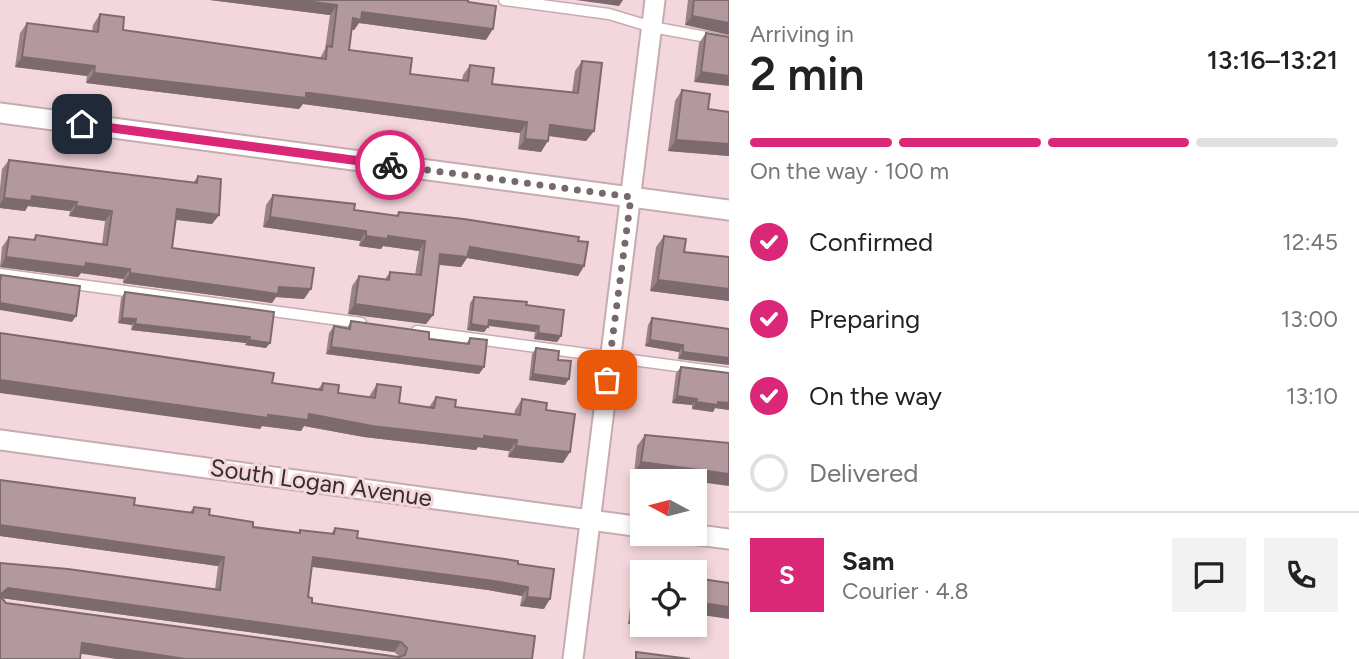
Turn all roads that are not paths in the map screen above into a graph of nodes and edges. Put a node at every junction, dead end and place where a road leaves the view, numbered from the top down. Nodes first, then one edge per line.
1 (504, 0) edge
2 (655, 0) edge
3 (652, 27) junction
4 (729, 41) edge
5 (0, 113) edge
6 (631, 197) junction
7 (729, 210) edge
8 (0, 274) edge
9 (374, 325) edge
10 (402, 329) edge
11 (610, 357) junction
12 (729, 373) edge
13 (0, 440) edge
14 (589, 519) junction
15 (630, 525) edge
16 (707, 536) edge
17 (729, 539) edge
18 (573, 659) edge

1 - 3 lane
2 - 3 street
3 - 4 lane
3 - 6 street
5 - 6 street
6 - 7 street
6 - 11 street
8 - 9 lane
10 - 11 lane
11 - 12 lane
11 - 14 street
13 - 14 street, South Logan Avenue
14 - 15 street, South Logan Avenue
14 - 18 street
16 - 17 street

